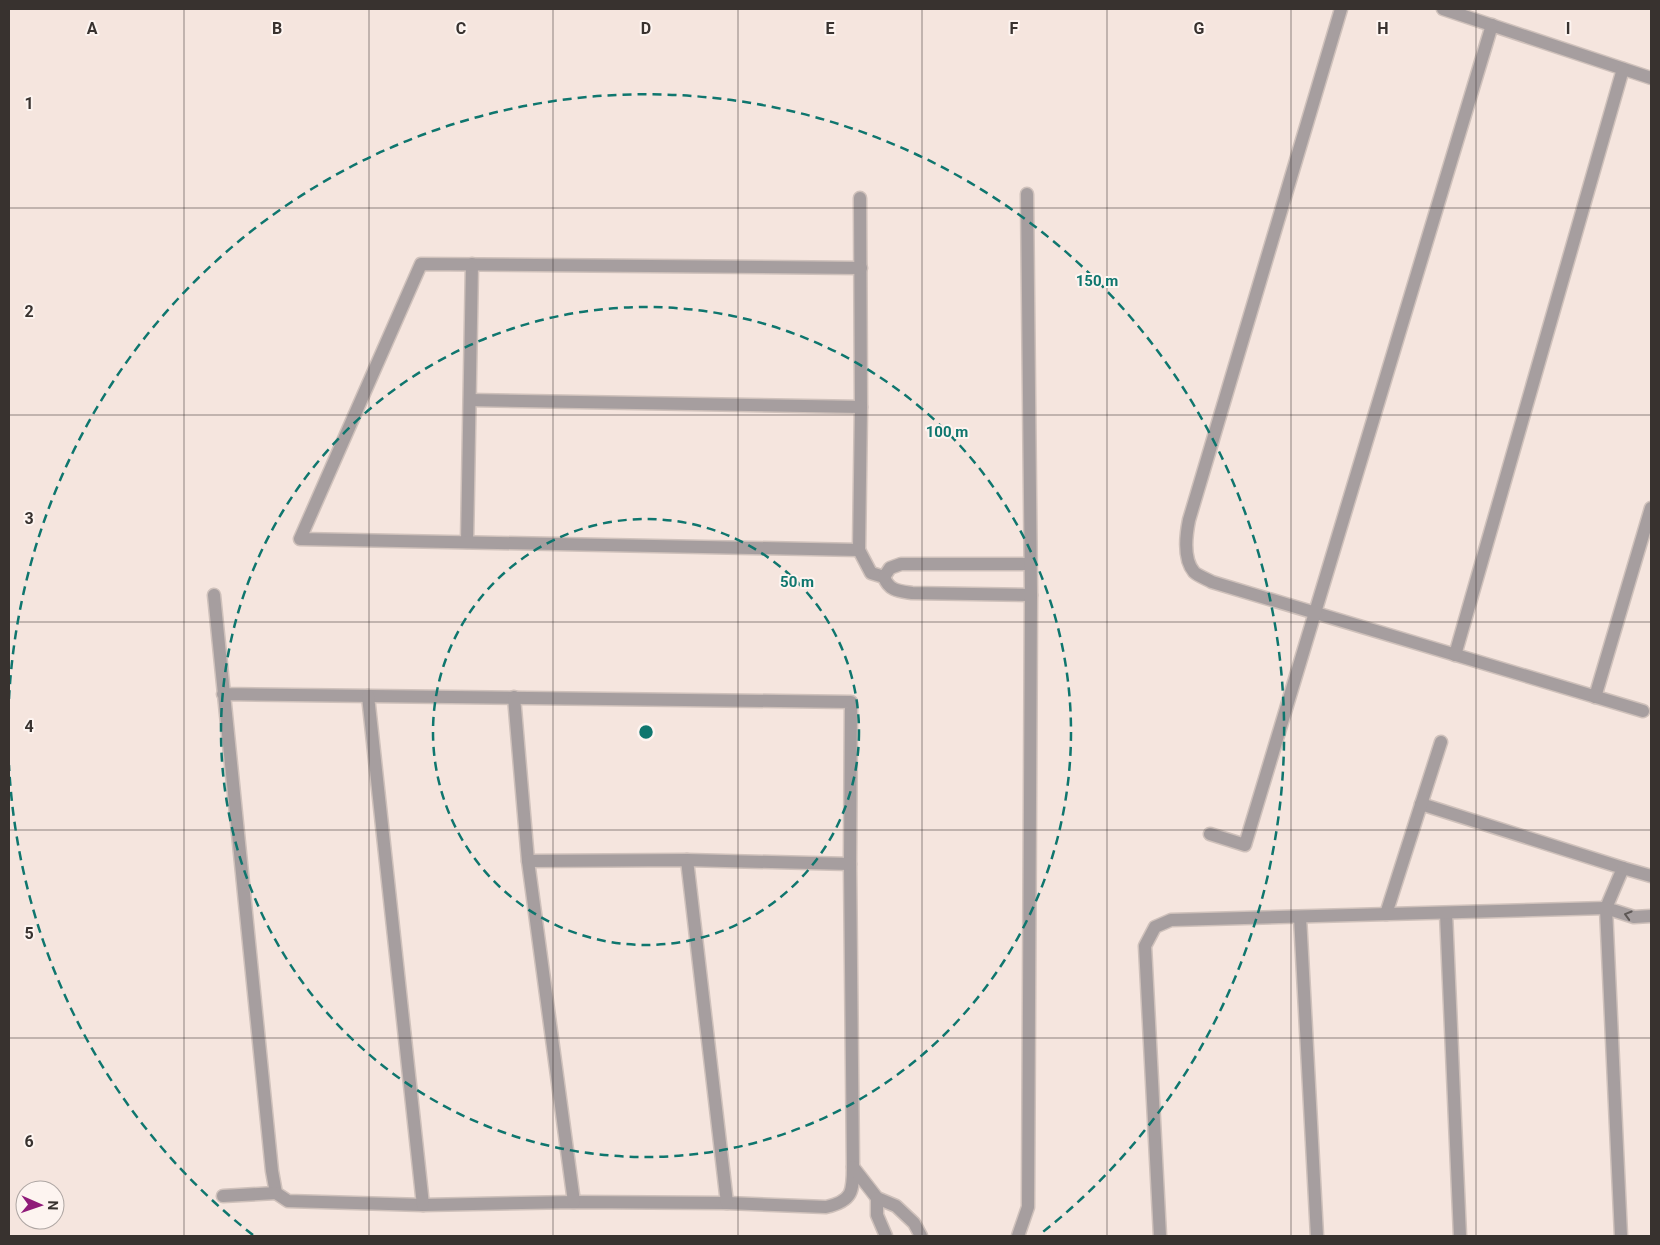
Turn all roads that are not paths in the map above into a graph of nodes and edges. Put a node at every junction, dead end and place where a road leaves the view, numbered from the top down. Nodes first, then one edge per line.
1 (1342, 9) edge
2 (1443, 9) edge
3 (1492, 25) junction
4 (1623, 68) junction
5 (1651, 78) edge
6 (1027, 194) dead end
7 (860, 198) dead end
8 (472, 264) junction
9 (861, 268) junction
10 (470, 400) junction
11 (861, 407) junction
12 (1651, 508) edge
13 (467, 542) junction
14 (858, 550) junction
15 (1030, 564) junction
16 (884, 577) junction
17 (214, 595) dead end
18 (1031, 595) junction
19 (1315, 613) junction
20 (1455, 655) junction
21 (223, 694) junction
22 (368, 696) junction
23 (1595, 696) junction
24 (514, 697) junction
25 (1643, 711) dead end
26 (1441, 742) dead end
27 (1421, 804) junction
28 (1210, 834) dead end
29 (687, 860) junction
30 (528, 862) junction
31 (850, 864) junction
32 (1623, 868) junction
33 (1651, 876) edge
34 (1606, 908) junction
35 (1446, 913) junction
36 (1386, 914) junction
37 (1651, 916) edge
38 (1300, 917) junction
39 (854, 1167) junction
40 (276, 1193) junction
41 (223, 1196) dead end
42 (877, 1198) junction
43 (574, 1202) junction
44 (726, 1203) junction
45 (423, 1205) junction
46 (886, 1236) edge
47 (921, 1236) edge
48 (1018, 1236) edge
49 (1160, 1236) edge
50 (1317, 1236) edge
51 (1460, 1236) edge
52 (1621, 1236) edge

1 - 19 street
2 - 3 street
3 - 4 street
3 - 19 street
4 - 5 street
4 - 20 street
6 - 15 street
7 - 9 street
8 - 9 street
8 - 10 street
8 - 13 street
9 - 11 street
10 - 11 street
10 - 13 street
11 - 14 street
12 - 23 street
13 - 14 street
14 - 16 street
15 - 16 street
15 - 18 street
16 - 18 street
17 - 21 street
18 - 48 street
19 - 20 street
19 - 28 street
20 - 23 street
21 - 22 street
21 - 40 street
22 - 24 street
22 - 45 street
23 - 25 street
24 - 30 street
24 - 31 street
26 - 27 street
27 - 32 street
27 - 36 street
29 - 30 street
29 - 31 street
29 - 44 street
30 - 43 street
31 - 39 street
32 - 33 street
32 - 34 street
34 - 35 street
37 -> 34 street
34 - 52 street
35 - 36 street
35 - 51 street
36 - 38 street
38 - 49 street
38 - 50 street
39 - 42 street
39 - 44 street
40 - 41 street
40 - 45 street
42 - 46 street
42 - 47 street
43 - 44 street
43 - 45 street

